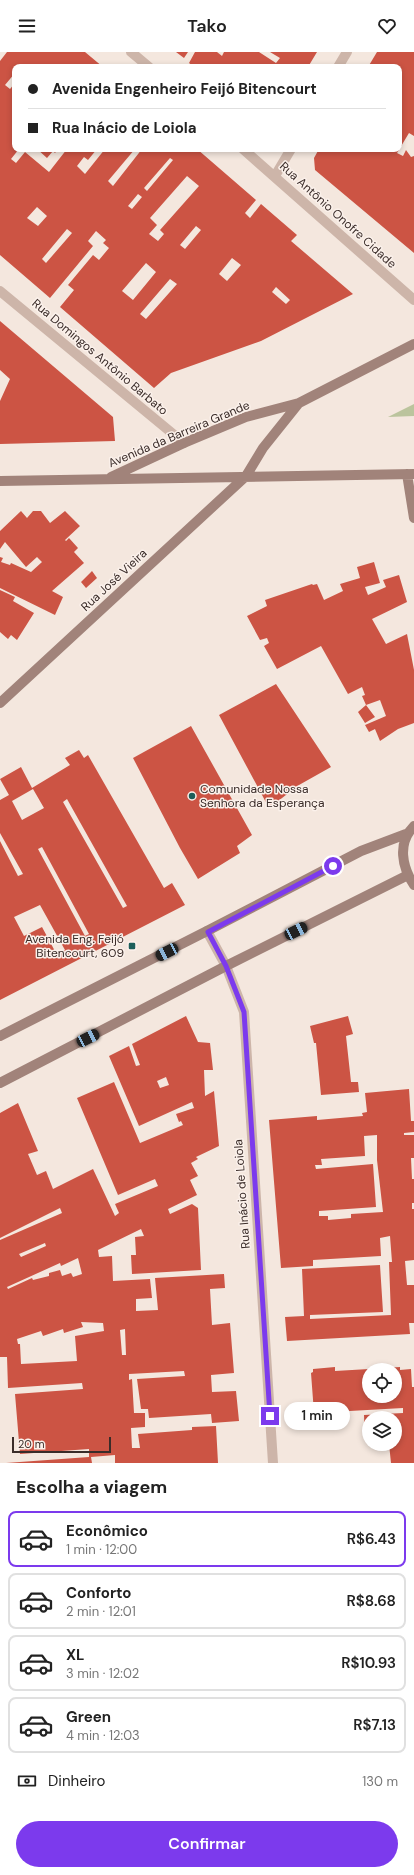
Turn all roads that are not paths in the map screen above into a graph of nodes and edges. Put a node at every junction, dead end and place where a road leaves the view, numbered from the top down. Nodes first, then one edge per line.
1 (131, 52) edge
2 (347, 52) edge
3 (145, 64) edge
4 (340, 64) edge
5 (247, 152) edge
6 (289, 152) edge
7 (275, 176) junction
8 (0, 291) edge
9 (414, 300) edge
10 (414, 344) edge
11 (299, 403) junction
12 (184, 443) junction
13 (410, 474) edge
14 (246, 476) junction
15 (108, 479) junction
16 (0, 481) edge
17 (414, 518) edge
18 (0, 703) edge
19 (414, 826) edge
20 (406, 834) junction
21 (408, 875) junction
22 (414, 885) edge
23 (208, 932) junction
24 (226, 966) junction
25 (0, 1036) edge
26 (0, 1083) edge
27 (273, 1463) edge

1 - 3 street
2 - 4 street
5 - 7 street, Rua Antônio Onofre Cidade
6 - 7 street
7 - 9 street, Rua Antônio Onofre Cidade
8 - 12 street, Rua Domingos Antônio Barbato
10 - 11 main road, Avenida da Barreira Grande
11 - 12 main road, Avenida da Barreira Grande
11 - 14 main road, Rua José Vieira
12 - 15 main road, Avenida da Barreira Grande
13 - 14 main road, Avenida da Barreira Grande
13 - 17 main road
14 - 15 main road, Avenida da Barreira Grande
14 - 18 main road, Rua José Vieira
15 - 16 main road, Avenida da Barreira Grande
19 - 20 main road
20 - 21 main road
20 - 23 main road
21 - 22 main road
21 - 24 main road
23 - 24 street, Rua Inácio de Loiola
23 - 25 main road
24 - 26 main road
24 - 27 street, Rua Inácio de Loiola

